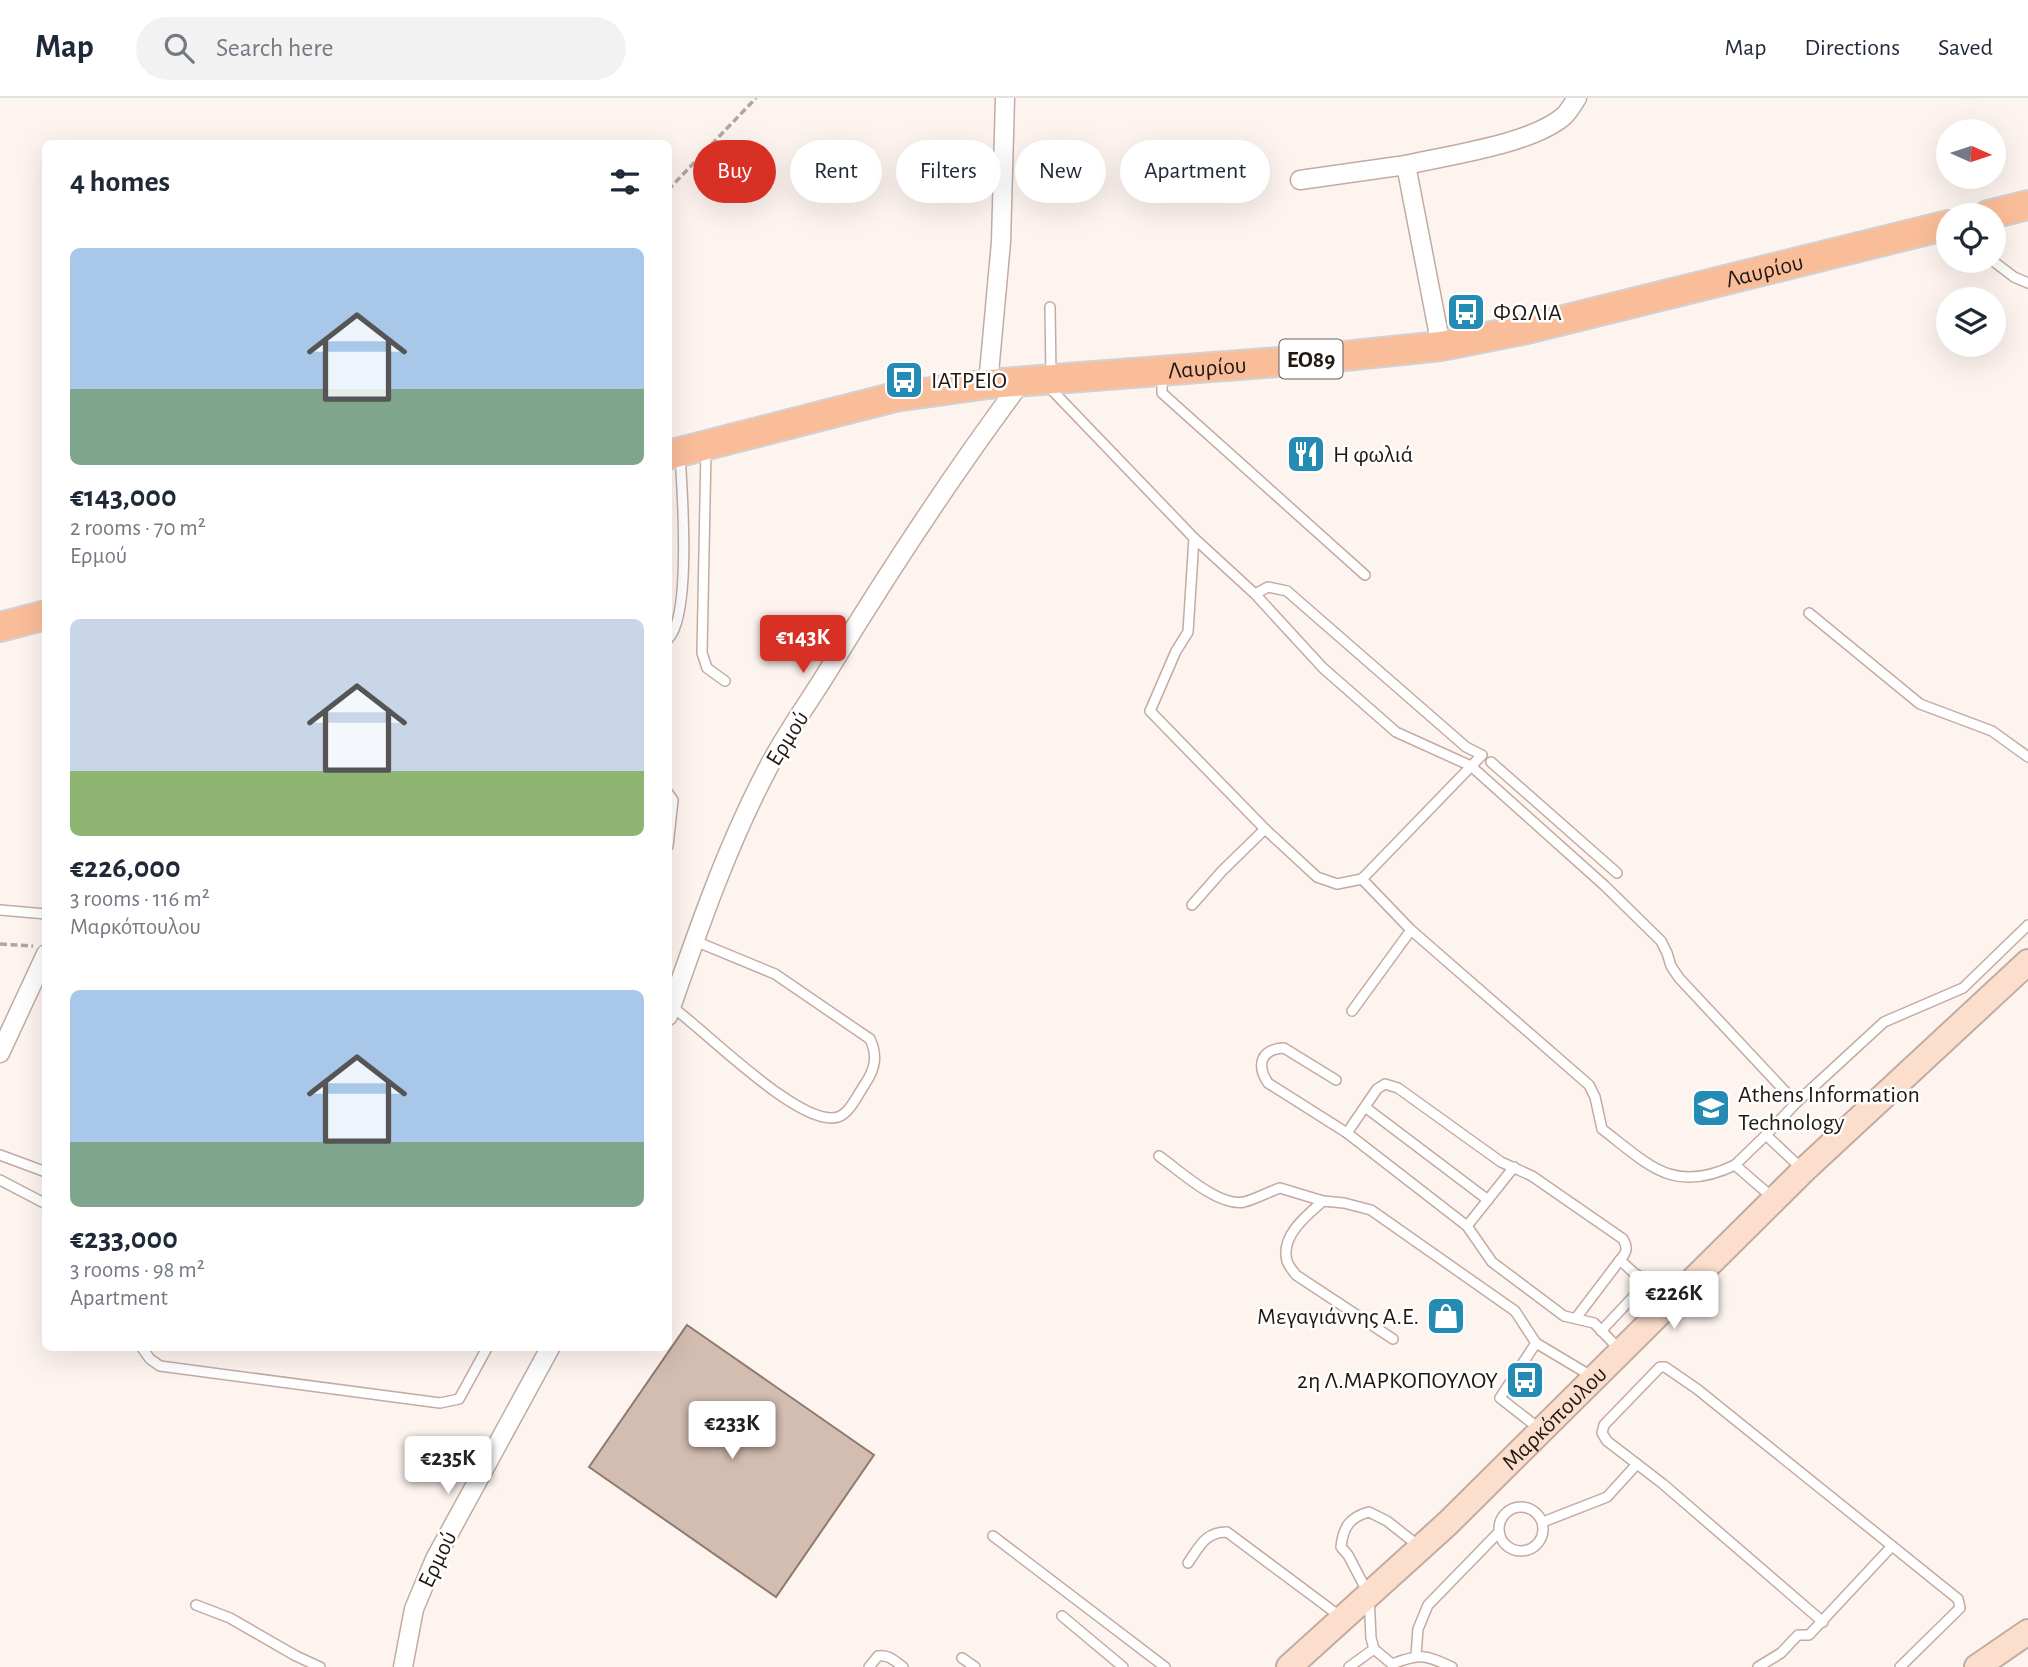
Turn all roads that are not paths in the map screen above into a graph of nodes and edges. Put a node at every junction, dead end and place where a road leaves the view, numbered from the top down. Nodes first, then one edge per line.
1 (1005, 98) edge
2 (1577, 98) edge
3 (1406, 165) junction
4 (1300, 180) dead end
5 (2028, 205) edge
6 (2006, 210) edge
7 (1936, 228) edge
8 (2006, 270) edge
9 (2028, 283) edge
10 (1619, 284) dead end
11 (1643, 301) junction
12 (1540, 303) dead end
13 (1050, 307) dead end
14 (1527, 329) junction
15 (1441, 346) junction
16 (1162, 371) junction
17 (1039, 380) junction
18 (988, 384) junction
19 (685, 451) edge
20 (1194, 538) junction
21 (1365, 575) dead end
22 (1255, 594) junction
23 (1809, 613) dead end
24 (42, 616) edge
25 (0, 627) edge
26 (672, 636) edge
27 (725, 681) dead end
28 (2028, 757) edge
29 (1491, 762) dead end
30 (1471, 766) junction
31 (1567, 827) junction
32 (1265, 829) junction
33 (1555, 841) junction
34 (1617, 873) dead end
35 (1362, 879) junction
36 (1192, 905) dead end
37 (0, 910) edge
38 (42, 914) edge
39 (2028, 925) edge
40 (1411, 930) junction
41 (695, 941) junction
42 (40, 950) edge
43 (2028, 962) edge
44 (1977, 974) junction
45 (1997, 991) junction
46 (672, 1005) edge
47 (1352, 1011) dead end
48 (672, 1013) edge
49 (0, 1053) edge
50 (1336, 1080) dead end
51 (1796, 1103) junction
52 (1365, 1107) junction
53 (1347, 1133) junction
54 (1766, 1135) junction
55 (0, 1155) edge
56 (1159, 1156) dead end
57 (1735, 1165) junction
58 (1514, 1167) junction
59 (1804, 1170) junction
60 (42, 1171) edge
61 (0, 1180) edge
62 (1488, 1200) junction
63 (1774, 1200) junction
64 (1323, 1201) junction
65 (42, 1203) edge
66 (1467, 1226) junction
67 (1620, 1261) junction
68 (1648, 1281) junction
69 (1676, 1297) junction
70 (1576, 1318) junction
71 (1601, 1331) junction
72 (1393, 1339) dead end
73 (1536, 1343) junction
74 (144, 1351) edge
75 (485, 1351) edge
76 (548, 1351) edge
77 (1622, 1351) junction
78 (1595, 1378) junction
79 (1541, 1430) junction
80 (1637, 1464) junction
81 (1543, 1522) junction
82 (1499, 1532) junction
83 (993, 1536) dead end
84 (1892, 1546) junction
85 (1421, 1548) junction
86 (1188, 1563) dead end
87 (1369, 1595) junction
88 (196, 1605) dead end
89 (1062, 1616) dead end
90 (1343, 1618) junction
91 (1823, 1622) junction
92 (2028, 1632) edge
93 (1374, 1649) junction
94 (1416, 1655) junction
95 (962, 1658) dead end
96 (1392, 1665) edge
97 (320, 1667) edge
98 (403, 1667) edge
99 (869, 1667) edge
100 (903, 1667) edge
101 (975, 1667) edge
102 (1123, 1667) edge
103 (1166, 1667) edge
104 (1289, 1667) edge
105 (1349, 1667) edge
106 (1452, 1667) edge
107 (1758, 1667) edge
108 (1900, 1667) edge
109 (1977, 1667) edge

1 - 18 street
2 - 3 street
3 - 4 street
3 - 15 street
5 - 6 main road
7 - 11 main road, Λαυρίου / ΕΟ89
8 - 9 lane
10 - 11 main road
11 - 14 main road, Λαυρίου / ΕΟ89
12 - 14 main road
13 - 17 lane
14 - 15 main road, Λαυρίου / ΕΟ89
15 - 16 main road, Λαυρίου / ΕΟ89
16 - 17 main road, Λαυρίου / ΕΟ89
16 - 21 lane
17 - 18 main road, Λαυρίου / ΕΟ89
17 - 20 lane
17 - 41 street, Ερμού
18 - 19 main road, Λαυρίου / ΕΟ89
19 - 26 lane
19 - 27 lane
20 - 22 lane
20 - 32 lane
22 - 30 lane
22 - 30 lane
23 - 28 lane
24 - 25 main road
29 - 31 lane
30 - 33 lane
30 - 35 lane
31 - 33 lane
31 - 34 lane
32 - 35 lane
32 - 36 lane
33 - 51 lane
35 - 40 lane
37 - 38 lane
39 - 44 lane
40 - 47 lane
40 - 57 lane
41 - 46 street, Ερμού
41 - 48 lane
42 - 49 street
43 - 45 main road, Μαρκόπουλου
44 - 45 lane
44 - 51 lane
45 - 59 main road, Μαρκόπουλου
50 - 53 lane
51 - 54 lane
52 - 53 lane
52 - 58 lane
52 - 62 lane
53 - 66 lane
54 - 57 lane
54 - 59 lane
55 - 60 lane
56 - 64 lane
57 - 63 lane
58 - 62 lane
58 - 67 lane
59 - 63 main road, Μαρκόπουλου
61 - 65 lane
62 - 66 lane
63 - 69 main road, Μαρκόπουλου
64 - 72 lane
64 - 73 lane
66 - 70 lane
67 - 68 lane
67 - 70 lane
68 - 69 lane
68 - 71 lane
69 - 77 main road, Μαρκόπουλου
70 - 71 lane
71 - 77 lane
73 - 78 lane
73 - 79 lane
74 - 75 lane
76 - 98 street, Ερμού
77 - 78 main road, Μαρκόπουλου
78 - 79 main road, Μαρκόπουλου
79 - 85 main road, Μαρκόπουλου
80 - 81 lane
80 - 84 lane
80 - 91 lane
81 - 82 lane
81 - 82 lane
82 - 94 lane
83 - 103 lane
84 - 91 lane
84 - 108 lane
85 - 87 main road, Μαρκόπουλου
85 - 87 lane
86 - 90 lane
87 - 90 main road, Μαρκόπουλου
87 - 93 lane
88 - 97 lane
89 - 102 lane
90 - 104 main road, Μαρκόπουλου
91 - 107 lane
92 - 109 main road
93 - 96 lane
93 - 105 lane
94 - 96 lane
94 - 106 lane
95 - 101 lane
99 - 100 lane

